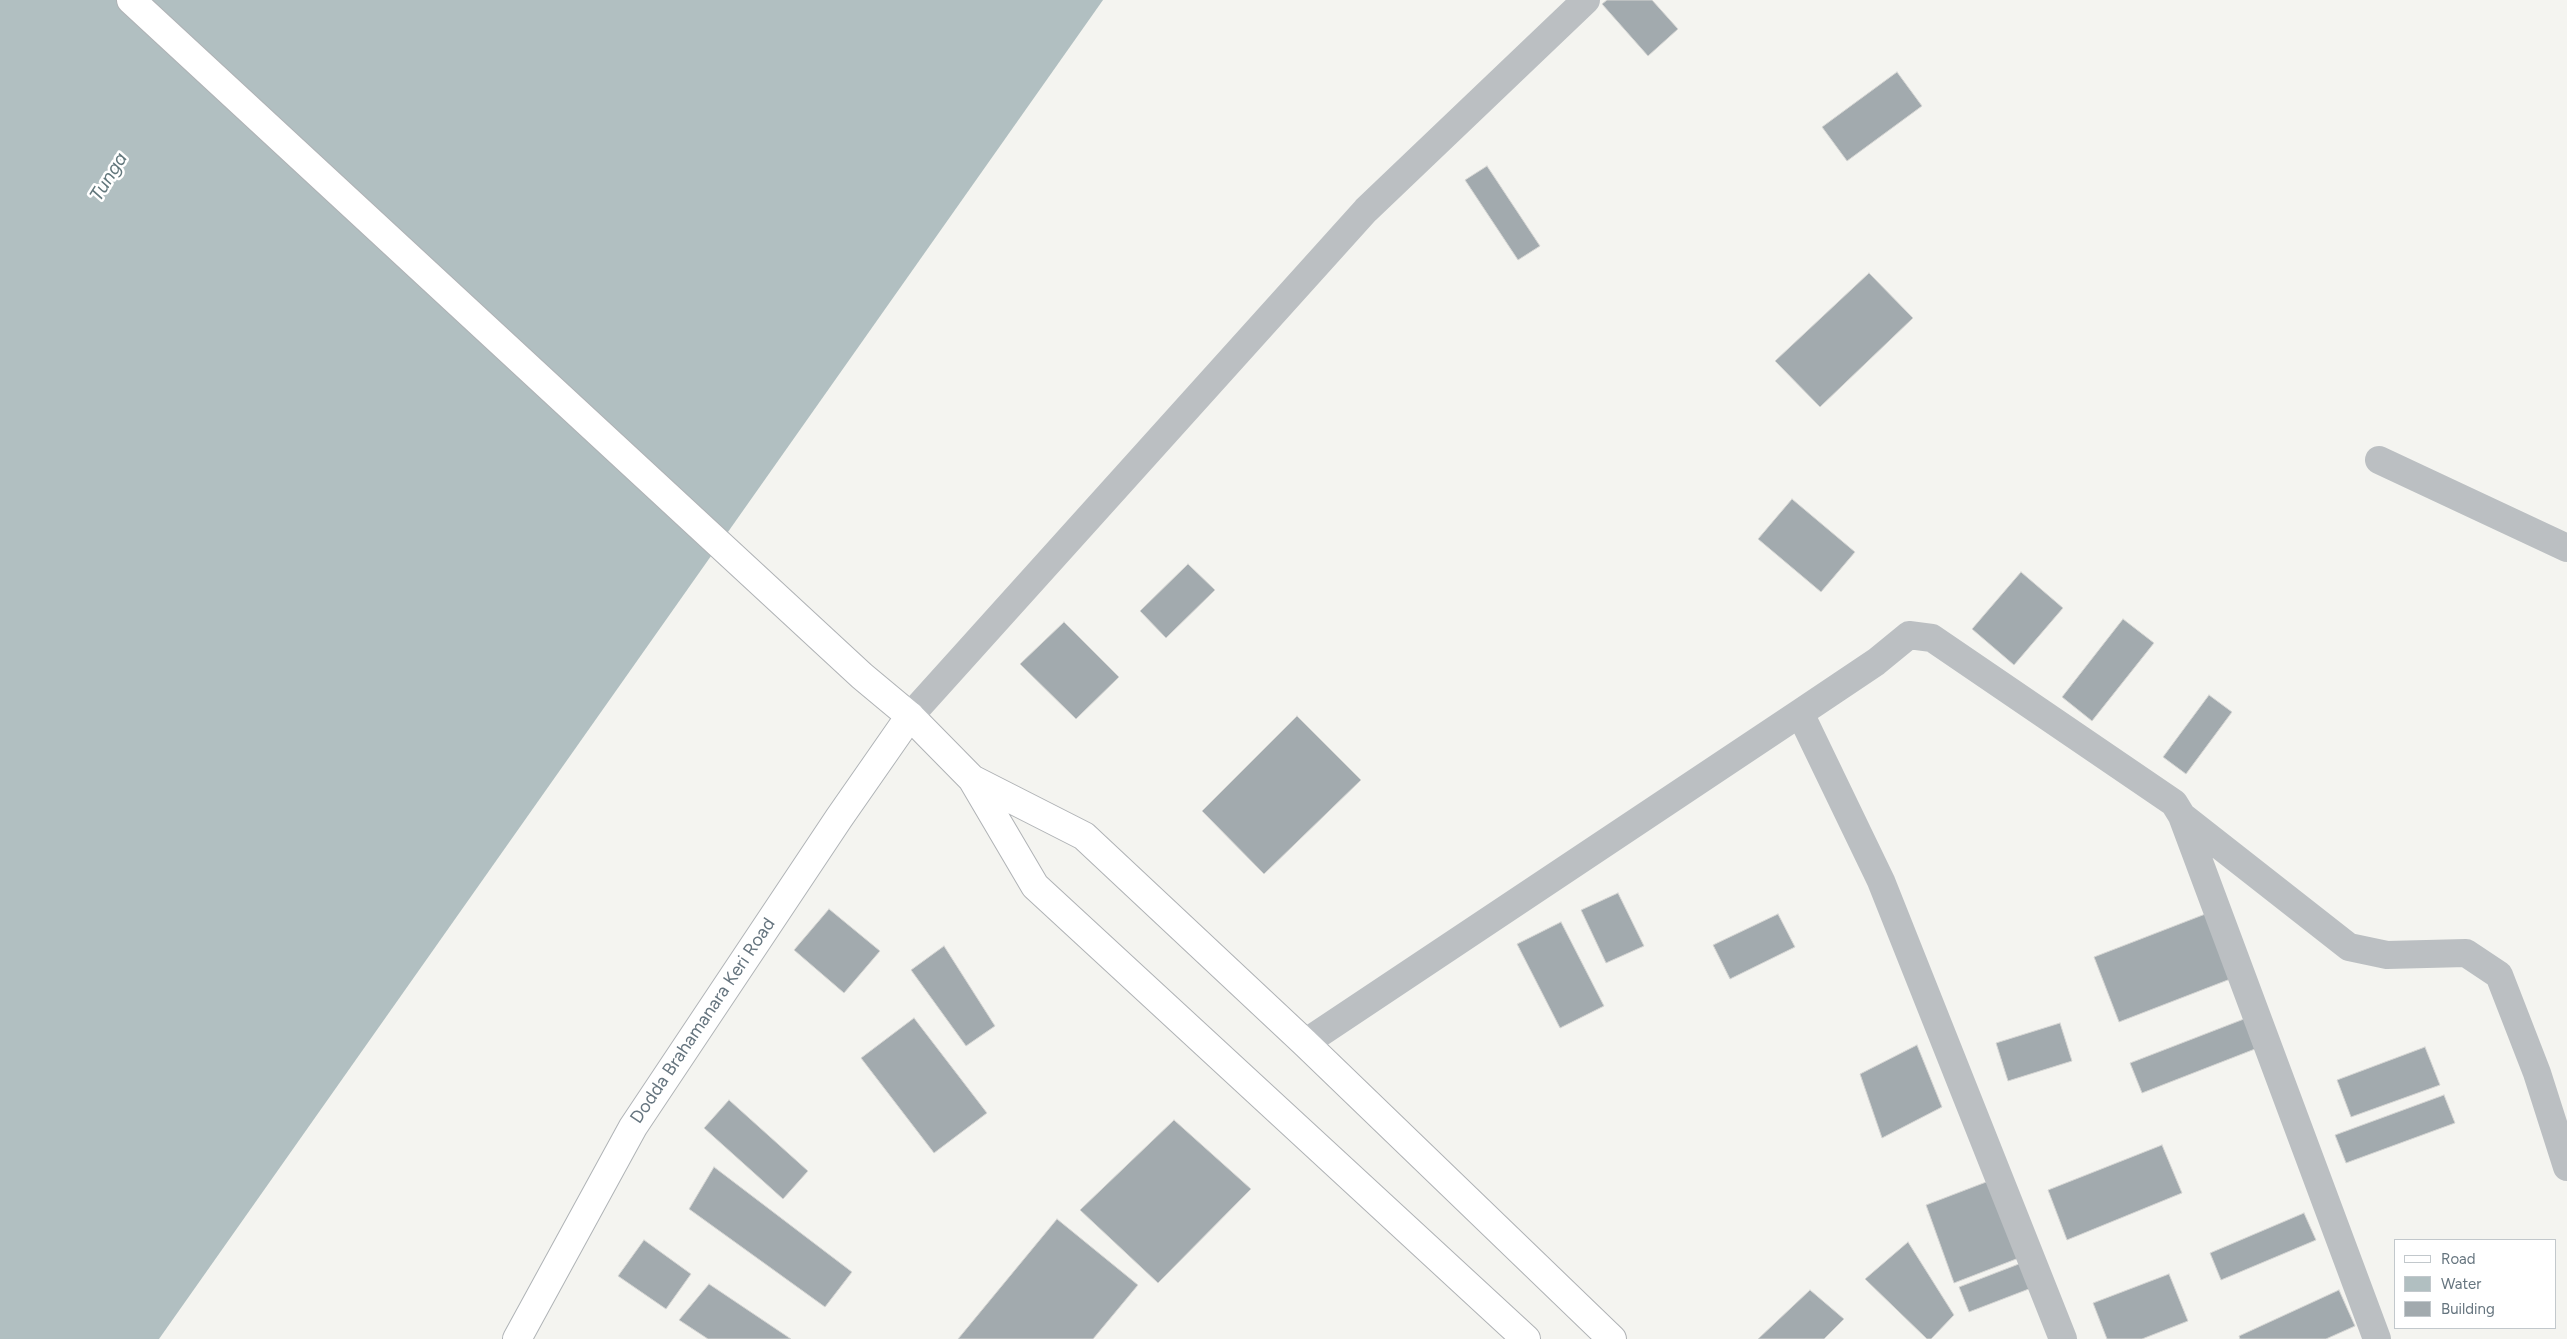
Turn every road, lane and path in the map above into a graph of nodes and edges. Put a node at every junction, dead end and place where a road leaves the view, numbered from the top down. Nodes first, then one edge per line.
1 (132, 0) edge
2 (1586, 0) edge
3 (2379, 460) dead end
4 (2567, 548) edge
5 (1800, 713) junction
6 (910, 716) junction
7 (972, 779) junction
8 (2182, 816) junction
9 (1305, 1042) junction
10 (2567, 1167) edge
11 (517, 1339) edge
12 (1526, 1339) edge
13 (1612, 1339) edge
14 (2063, 1339) edge
15 (2377, 1339) edge

1 - 6 main road
2 - 6 street
3 - 4 street
5 - 8 street
5 - 9 street
5 - 14 street
6 - 7 main road
6 - 11 main road, Dodda Brahamanara Keri Road
7 - 9 main road
7 - 12 main road
8 - 10 street
8 - 15 street
9 - 13 main road

